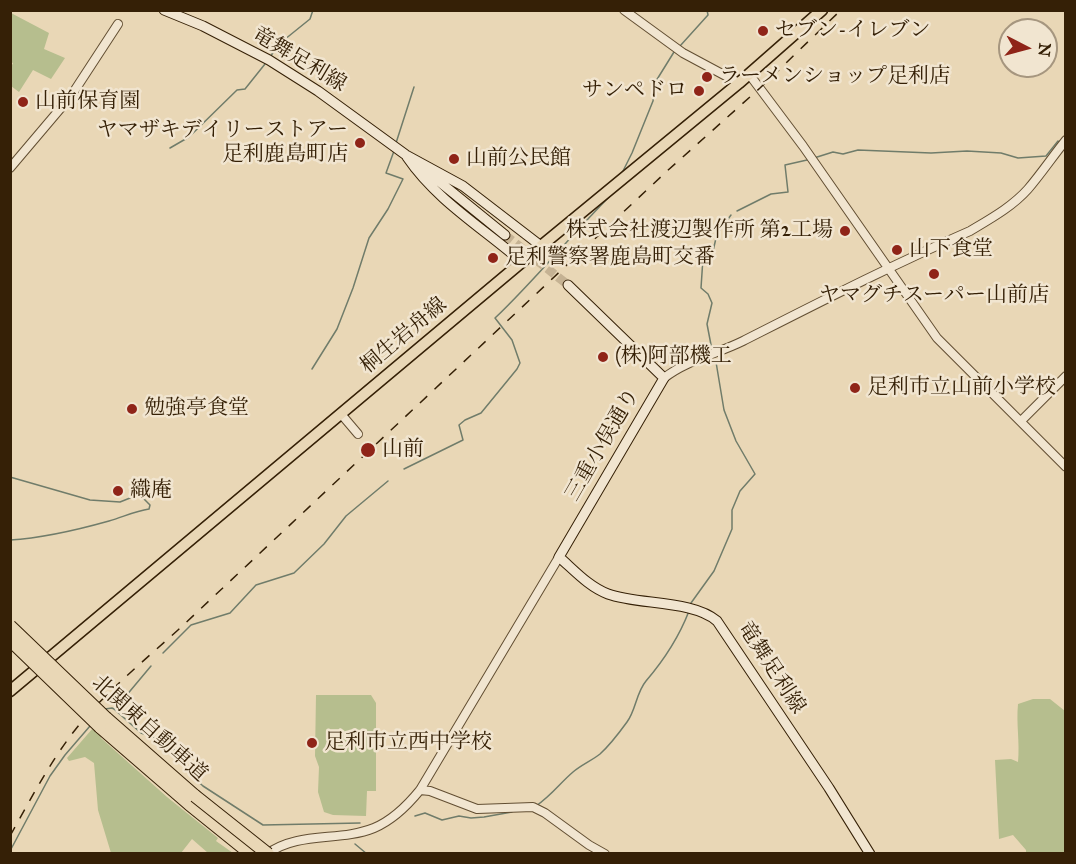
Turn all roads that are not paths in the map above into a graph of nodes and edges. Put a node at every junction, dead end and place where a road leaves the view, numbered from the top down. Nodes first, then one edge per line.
1 (164, 10) edge
2 (624, 10) edge
3 (822, 10) edge
4 (118, 24) dead end
5 (749, 74) junction
6 (739, 83) junction
7 (1065, 140) edge
8 (406, 155) junction
9 (10, 168) edge
10 (505, 235) tunnel mouth
11 (541, 246) junction
12 (522, 262) junction
13 (889, 267) junction
14 (568, 285) tunnel mouth
15 (1065, 376) edge
16 (664, 378) junction
17 (341, 414) junction
18 (1020, 421) junction
19 (358, 434) dead end
20 (1065, 466) edge
21 (559, 557) junction
22 (10, 626) edge
23 (10, 640) edge
24 (10, 691) edge
25 (103, 722) junction
26 (420, 790) junction
27 (192, 800) junction
28 (251, 854) edge
29 (267, 854) edge
30 (605, 854) edge
31 (870, 854) edge

1 - 8 main road, 竜舞足利線
2 - 6 street
3 - 5 main road, 桐生岩舟線
4 - 9 street
5 - 6 main road, 桐生岩舟線
5 - 13 street
6 - 11 main road, 桐生岩舟線
7 - 13 street, 三重小俣通り
8 - 10 main road
8 - 11 main road, 竜舞足利線
8 - 12 main road, 竜舞足利線
11 - 12 main road, 桐生岩舟線
12 - 17 main road, 桐生岩舟線
13 - 16 street, 三重小俣通り
13 - 18 street
14 - 16 main road
15 - 18 street
16 - 21 main road, 三重小俣通り
17 - 19 street
17 - 24 main road, 桐生岩舟線
18 - 20 street
21 - 26 street, 三重小俣通り
21 - 31 main road, 竜舞足利線
22 - 25 highway, 北関東自動車道, bridge
23 - 25 highway, 北関東自動車道, bridge
25 - 27 highway, 北関東自動車道
26 - 29 street, 三重小俣通り
26 - 30 street
27 - 28 highway, 北関東自動車道
27 - 29 highway, 北関東自動車道, bridge

